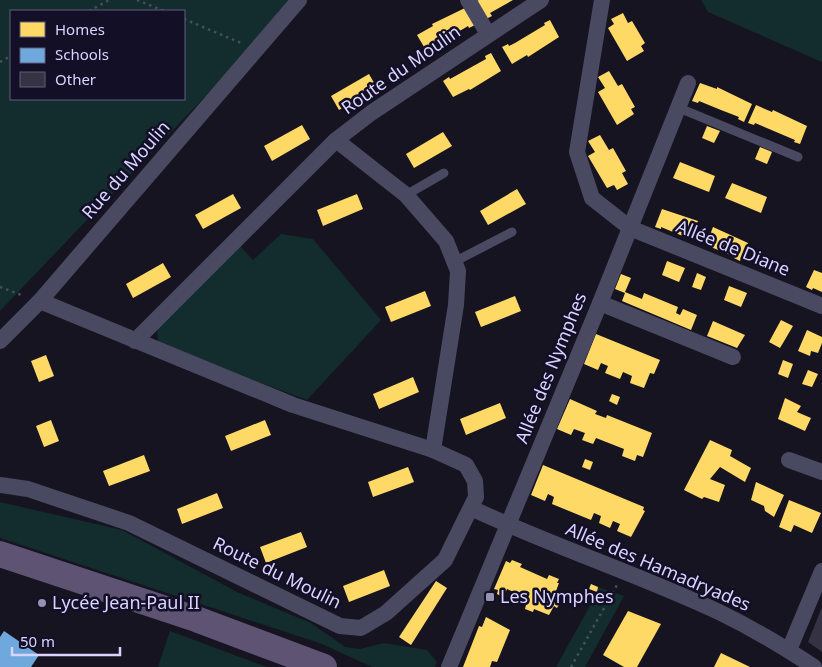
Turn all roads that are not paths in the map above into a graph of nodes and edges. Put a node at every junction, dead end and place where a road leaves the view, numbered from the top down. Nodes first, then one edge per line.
1 (299, 0) edge
2 (468, 0) edge
3 (541, 0) edge
4 (598, 4) edge
5 (488, 34) junction
6 (688, 82) dead end
7 (679, 108) junction
8 (336, 140) junction
9 (798, 157) dead end
10 (444, 173) dead end
11 (406, 195) junction
12 (630, 228) junction
13 (512, 232) dead end
14 (454, 262) junction
15 (40, 301) junction
16 (600, 303) junction
17 (822, 306) edge
18 (0, 341) edge
19 (135, 341) junction
20 (733, 357) dead end
21 (433, 450) junction
22 (789, 460) dead end
23 (822, 472) edge
24 (0, 484) edge
25 (470, 508) junction
26 (508, 525) junction
27 (0, 554) edge
28 (822, 570) edge
29 (789, 650) junction
30 (324, 667) edge
31 (449, 667) edge
32 (814, 667) edge

1 - 15 street, Rue du Moulin
2 - 5 street, Route du Moulin
3 - 5 street, Route du Moulin
4 - 12 street, Allée de Diane
5 - 8 street, Route du Moulin
6 - 7 street, Allée des Nymphes
7 - 9 lane
7 - 12 street, Allée des Nymphes
8 - 11 street, Route du Moulin
8 - 19 street, Route du Moulin
10 - 11 lane
11 - 14 street, Route du Moulin
12 - 16 street, Allée des Nymphes
12 - 17 street, Allée de Diane
13 - 14 lane
14 - 21 street, Route du Moulin
15 - 18 street, Rue du Moulin
15 - 19 street, Route du Moulin
16 - 20 street
16 - 26 street, Allée des Nymphes
19 - 21 street, Route du Moulin
21 - 25 street, Route du Moulin
22 - 23 street
24 - 25 street, Route du Moulin
25 - 26 street, Allée des Hamadryades
26 - 29 street, Allée des Hamadryades
26 - 31 street, Allée des Nymphes
27 - 30 main road
28 - 29 street
29 - 32 street, Allée des Hamadryades

